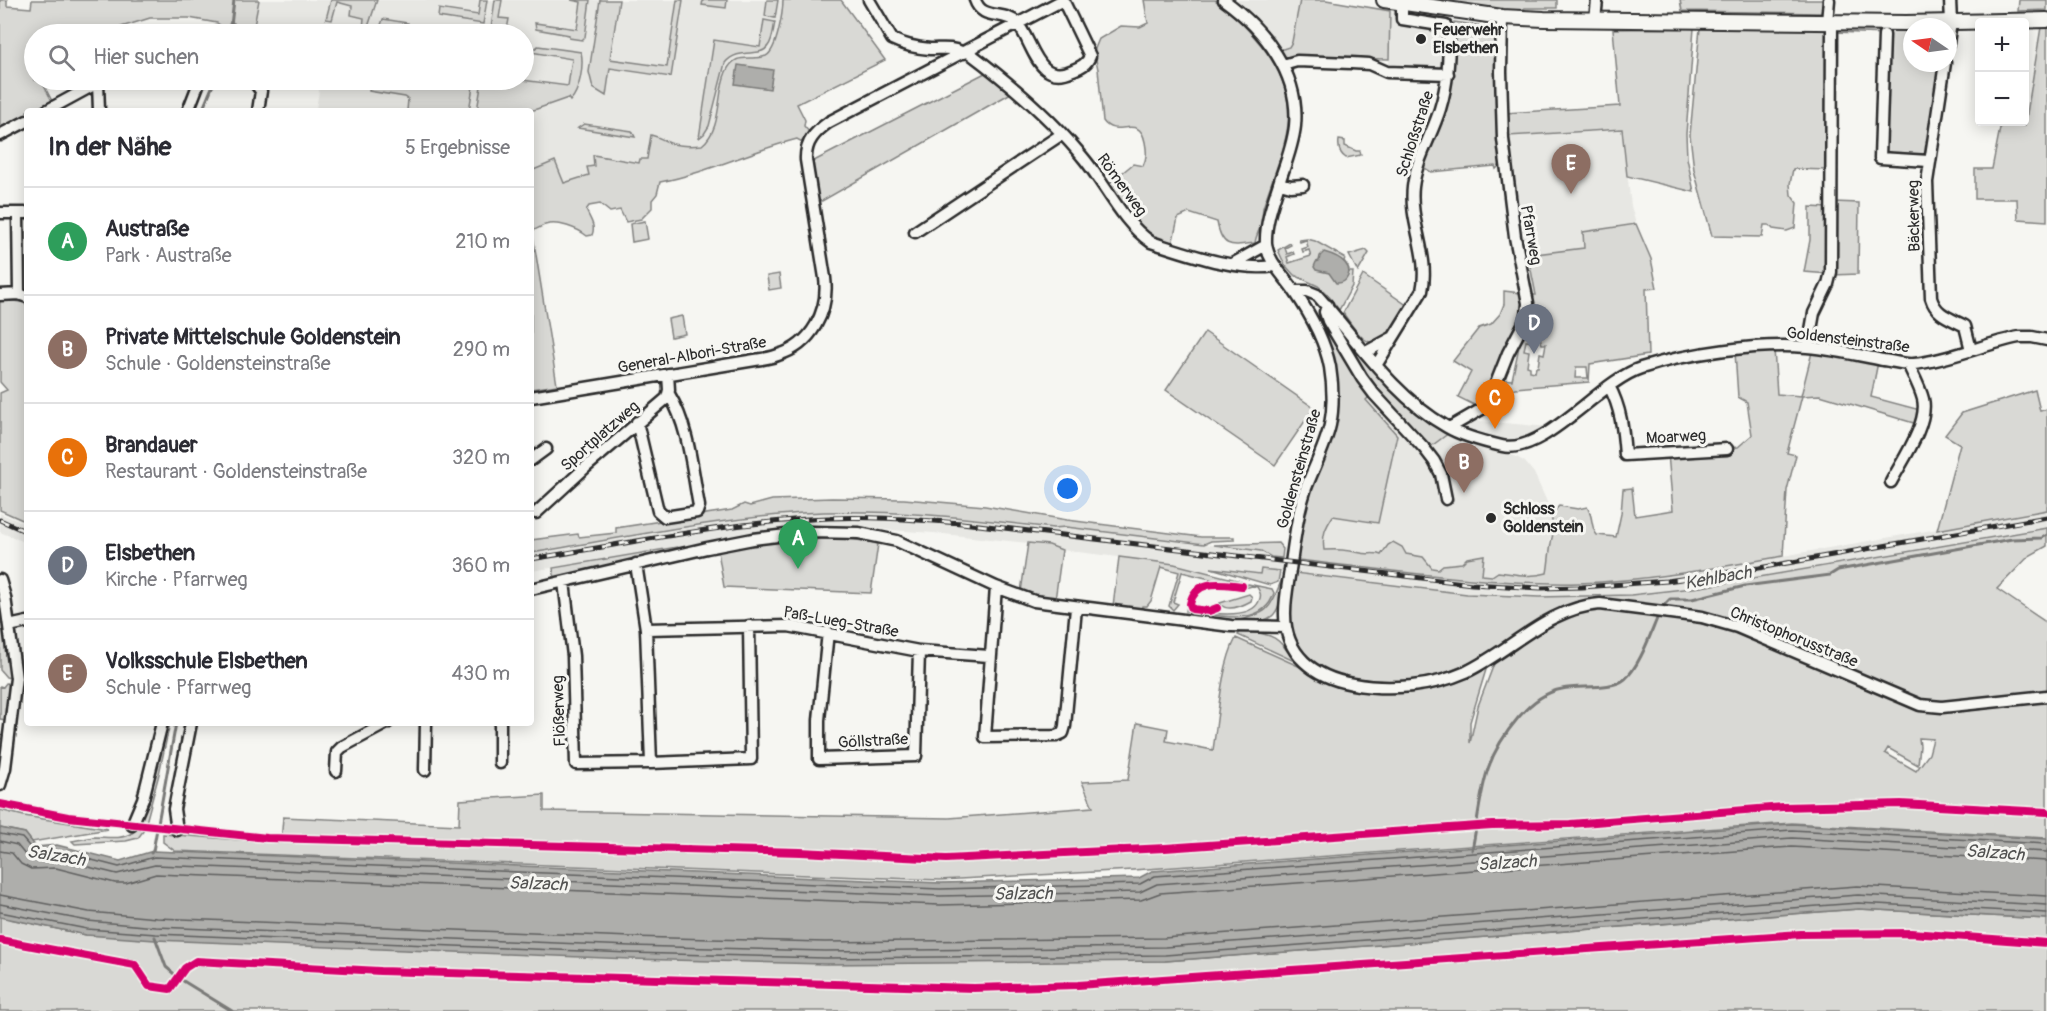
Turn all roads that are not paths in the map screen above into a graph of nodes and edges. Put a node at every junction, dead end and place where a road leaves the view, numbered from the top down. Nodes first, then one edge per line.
1 (869, 0) edge
2 (975, 0) edge
3 (1063, 0) edge
4 (1224, 0) edge
5 (1384, 0) edge
6 (1597, 0) edge
7 (1829, 0) edge
8 (1950, 0) edge
9 (1402, 3) junction
10 (1502, 17) junction
11 (1951, 18) edge
12 (1595, 20) junction
13 (2047, 20) edge
14 (1830, 22) junction
15 (1903, 22) edge
16 (1957, 22) edge
17 (1017, 24) junction
18 (1884, 35) dead end
19 (965, 52) junction
20 (1283, 65) junction
21 (1944, 72) edge
22 (1448, 74) junction
23 (84, 90) edge
24 (100, 90) edge
25 (196, 90) edge
26 (260, 90) edge
27 (51, 108) edge
28 (99, 108) edge
29 (189, 108) edge
30 (258, 108) edge
31 (24, 123) edge
32 (1062, 134) junction
33 (0, 135) edge
34 (1929, 161) junction
35 (1280, 183) junction
36 (1303, 185) dead end
37 (0, 213) edge
38 (22, 213) edge
39 (915, 232) dead end
40 (1266, 245) junction
41 (1234, 263) junction
42 (1274, 266) junction
43 (1295, 291) junction
44 (0, 295) edge
45 (23, 296) edge
46 (1327, 305) junction
47 (1392, 338) junction
48 (2047, 340) edge
49 (1808, 347) junction
50 (1971, 350) junction
51 (1366, 352) junction
52 (1377, 364) junction
53 (1908, 364) junction
54 (668, 374) junction
55 (1609, 386) junction
56 (669, 394) junction
57 (534, 396) edge
58 (637, 422) junction
59 (1449, 428) junction
60 (1727, 449) dead end
61 (546, 450) dead end
62 (534, 458) edge
63 (1891, 482) dead end
64 (1446, 499) dead end
65 (536, 513) dead end
66 (636, 564) junction
67 (0, 579) edge
68 (564, 582) junction
69 (996, 587) junction
70 (534, 588) edge
71 (1076, 608) junction
72 (24, 623) edge
73 (9, 626) junction
74 (749, 626) junction
75 (1286, 627) junction
76 (645, 629) junction
77 (828, 633) junction
78 (919, 651) junction
79 (989, 656) junction
80 (22, 677) edge
81 (2047, 696) edge
82 (161, 726) edge
83 (189, 726) edge
84 (381, 726) edge
85 (426, 726) edge
86 (500, 726) edge
87 (500, 763) dead end
88 (651, 763) junction
89 (425, 770) dead end
90 (336, 771) dead end
91 (0, 784) edge
92 (132, 825) dead end
93 (177, 830) dead end

1 - 19 street, Römerweg
2 - 17 street
3 - 17 street, General-Albori-Straße
3 - 17 street, General-Albori-Straße
4 - 20 street
5 - 9 main road
6 - 12 street
7 - 14 street
8 - 11 street
9 - 10 main road
9 - 22 street, Schloßstraße
10 - 12 main road
10 - 59 street, Pfarrweg
12 - 14 main road
13 - 16 main road
14 - 15 main road
14 - 49 street
17 - 19 street, General-Albori-Straße
18 - 34 street
19 - 32 street, Römerweg
19 - 54 street, General-Albori-Straße
20 - 22 street
20 - 35 street
21 - 34 street, Bäckerweg
22 - 47 street, Schloßstraße
23 - 27 street
24 - 28 street
25 - 29 street
26 - 30 street
31 - 33 street
32 - 39 street
32 - 41 street, Römerweg
34 - 50 street, Bäckerweg
35 - 36 street
35 - 40 street
37 - 38 street
38 - 45 street
40 - 41 street
40 - 42 street, Goldensteinstraße
41 - 42 street, Römerweg
42 - 43 street, Goldensteinstraße
43 - 46 street, Goldensteinstraße
43 - 75 street, Goldensteinstraße
44 - 45 street
46 - 51 street, Goldensteinstraße
46 - 64 street
47 - 51 street, Schloßstraße
47 - 52 street, Schloßstraße
48 - 50 street, Goldensteinstraße
49 - 53 street, Goldensteinstraße
49 - 55 street, Goldensteinstraße
50 - 53 street, Goldensteinstraße
51 - 52 street, Goldensteinstraße
52 - 59 street, Goldensteinstraße
53 - 63 street
54 - 56 street
54 - 57 street, General-Albori-Straße
55 - 59 street, Goldensteinstraße
55 - 60 street, Moarweg
56 - 58 street, Sportplatzweg
56 - 58 street
58 - 65 street, Sportplatzweg
61 - 62 street, Sportplatzweg
66 - 68 street
66 - 69 street
66 - 76 street
67 - 73 street
68 - 70 street
68 - 88 street, Flößerweg
69 - 71 street
69 - 79 street
71 - 75 street
71 - 79 street
72 - 73 street
73 - 80 street
74 - 76 street, Paß-Lueg-Straße
74 - 77 street, Paß-Lueg-Straße
74 - 88 street
75 - 81 street, Christophorusstraße
76 - 88 street
77 - 78 street, Paß-Lueg-Straße
77 - 78 street, Göllstraße
78 - 79 street, Paß-Lueg-Straße
80 - 91 street
82 - 92 street
83 - 93 street
84 - 90 street
85 - 89 street
86 - 87 street

